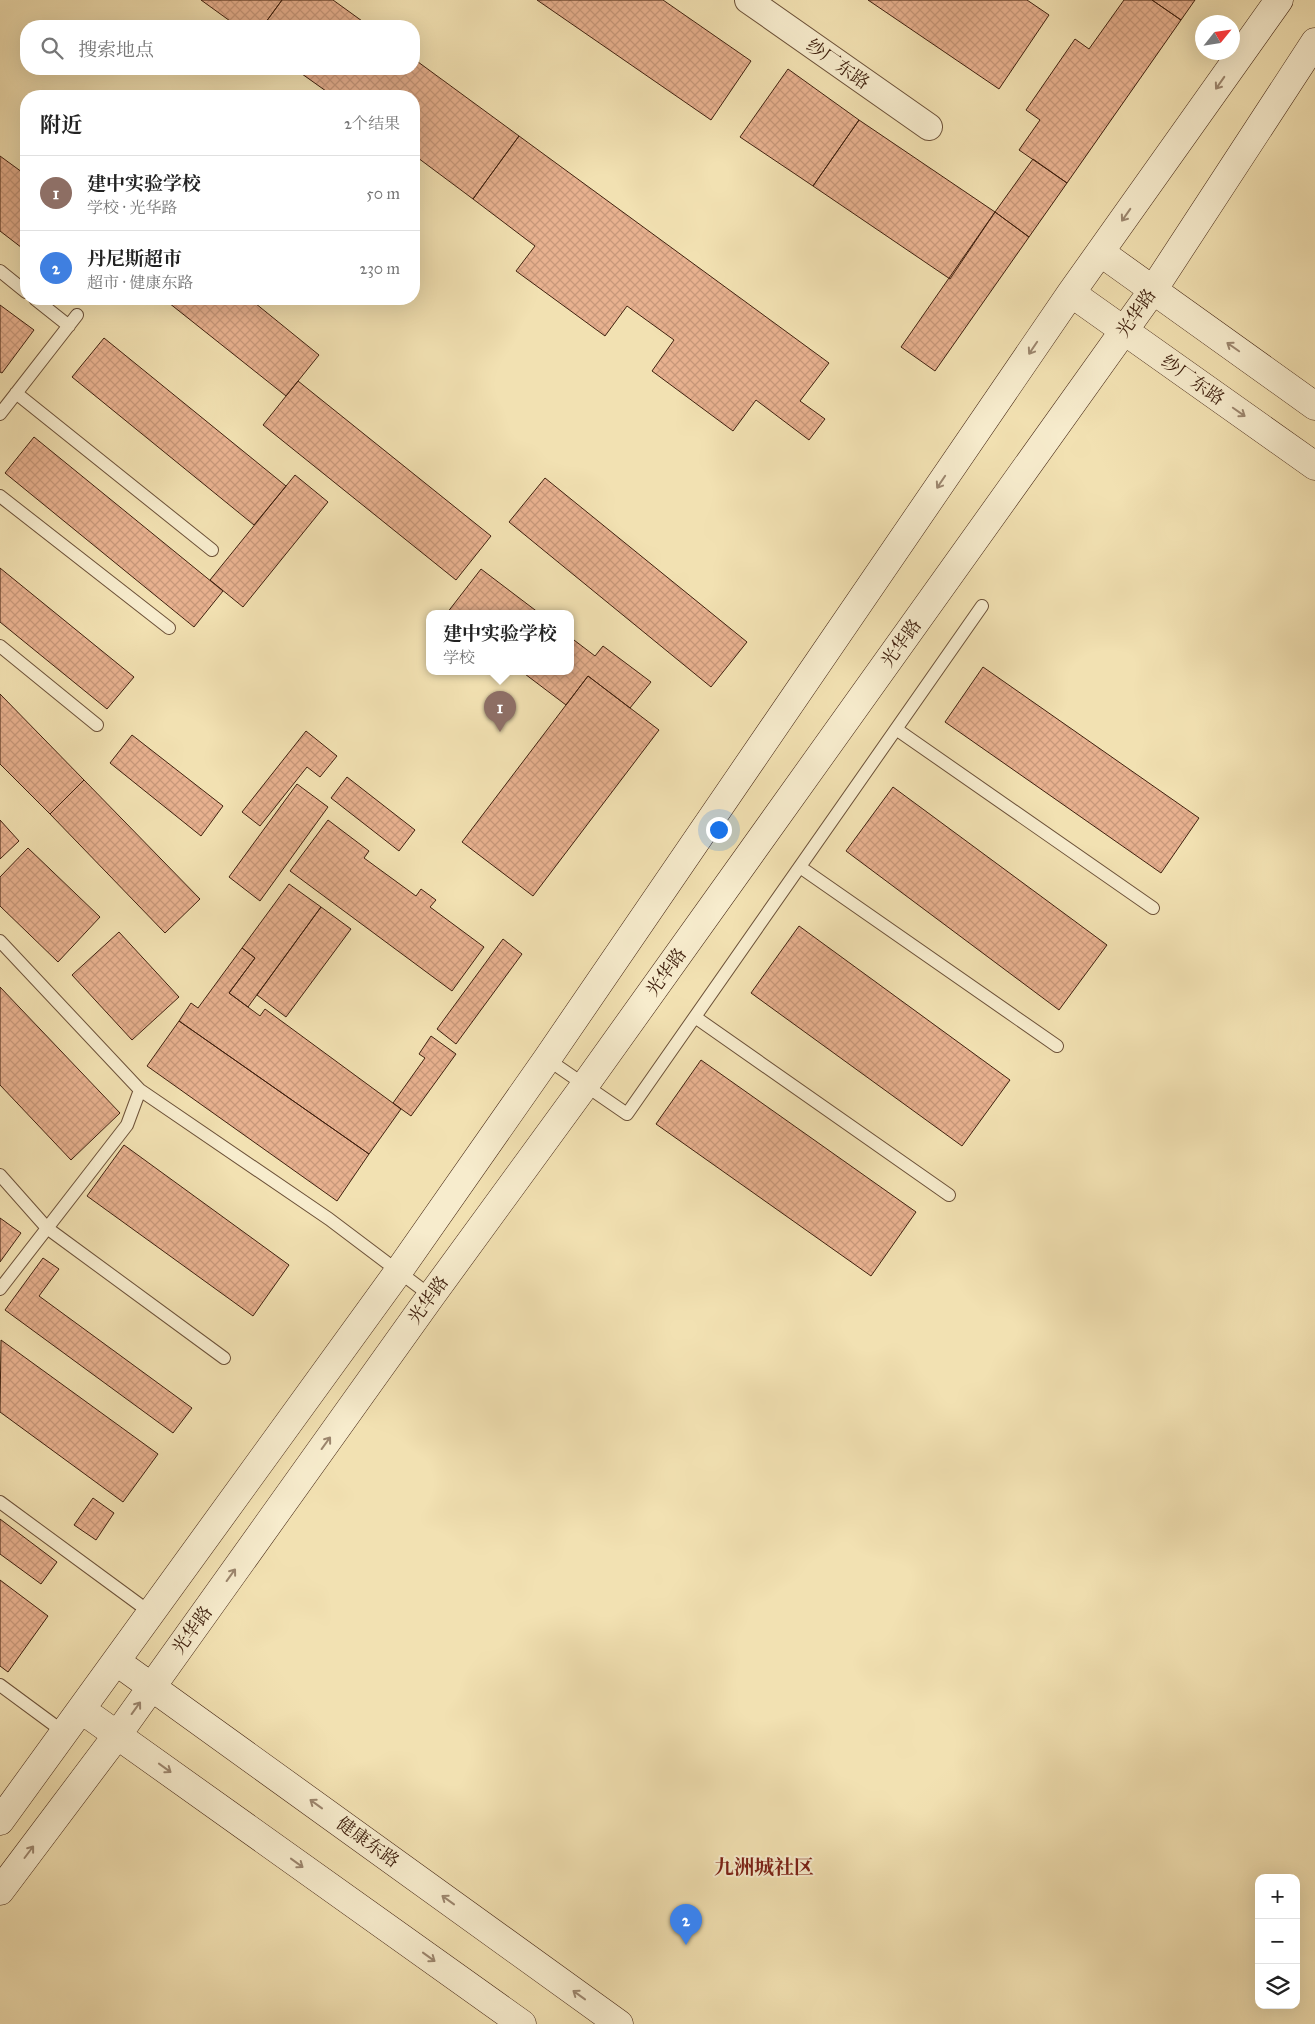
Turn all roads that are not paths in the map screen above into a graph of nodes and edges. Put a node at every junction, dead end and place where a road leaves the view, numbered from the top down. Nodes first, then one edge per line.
1 (748, 0) edge
2 (1279, 0) edge
3 (1315, 42) edge
4 (929, 127) dead end
5 (1100, 252) junction
6 (0, 271) edge
7 (20, 287) edge
8 (1153, 290) junction
9 (1070, 293) junction
10 (43, 305) edge
11 (77, 315) dead end
12 (69, 326) junction
13 (1124, 331) junction
14 (16, 393) junction
15 (1315, 406) edge
16 (0, 414) edge
17 (1315, 466) edge
18 (0, 496) edge
19 (212, 550) dead end
20 (982, 606) dead end
21 (169, 628) dead end
22 (0, 646) edge
23 (98, 725) dead end
24 (896, 729) junction
25 (800, 867) junction
26 (1154, 908) dead end
27 (0, 941) edge
28 (695, 1017) junction
29 (1057, 1046) dead end
30 (547, 1060) junction
31 (585, 1085) junction
32 (140, 1090) junction
33 (0, 1175) edge
34 (950, 1195) dead end
35 (47, 1228) junction
36 (398, 1272) junction
37 (0, 1289) edge
38 (431, 1296) junction
39 (224, 1358) dead end
40 (0, 1502) edge
41 (151, 1614) junction
42 (117, 1662) junction
43 (0, 1685) edge
44 (152, 1685) junction
45 (82, 1710) junction
46 (65, 1733) junction
47 (118, 1734) junction
48 (0, 1821) edge
49 (0, 1891) edge
50 (522, 2024) edge
51 (618, 2024) edge

1 - 4 street, 纱厂东路
2 -> 5 main road
3 - 8 main road, 光华路
5 - 8 main road
5 - 9 main road
6 - 7 lane
8 - 13 main road, 光华路
15 -> 8 main road
9 - 13 main road, 纱厂东路
9 -> 30 main road
10 - 12 lane
11 - 12 lane
12 - 14 lane
13 -> 17 main road, 纱厂东路
13 - 31 main road, 光华路
14 - 16 lane
14 - 19 lane
18 - 21 lane
20 - 24 lane
22 - 23 lane
24 - 25 lane
24 - 26 lane
25 - 28 lane
25 - 29 lane
27 - 32 lane
28 - 31 lane
28 - 34 lane
30 - 31 lane
30 - 36 main road
31 - 38 main road, 光华路
32 - 35 lane
32 - 36 lane
33 - 35 lane
35 - 37 lane
35 - 39 lane
36 - 38 lane
36 - 41 main road
44 -> 38 main road, 光华路
40 - 41 lane
41 - 42 main road
42 - 44 main road, 健康东路
42 - 45 main road
43 - 46 lane
47 -> 44 main road, 光华路
51 -> 44 main road, 健康东路
45 - 46 main road
45 - 47 main road
46 - 48 main road
49 -> 47 main road, 光华路
47 -> 50 main road

